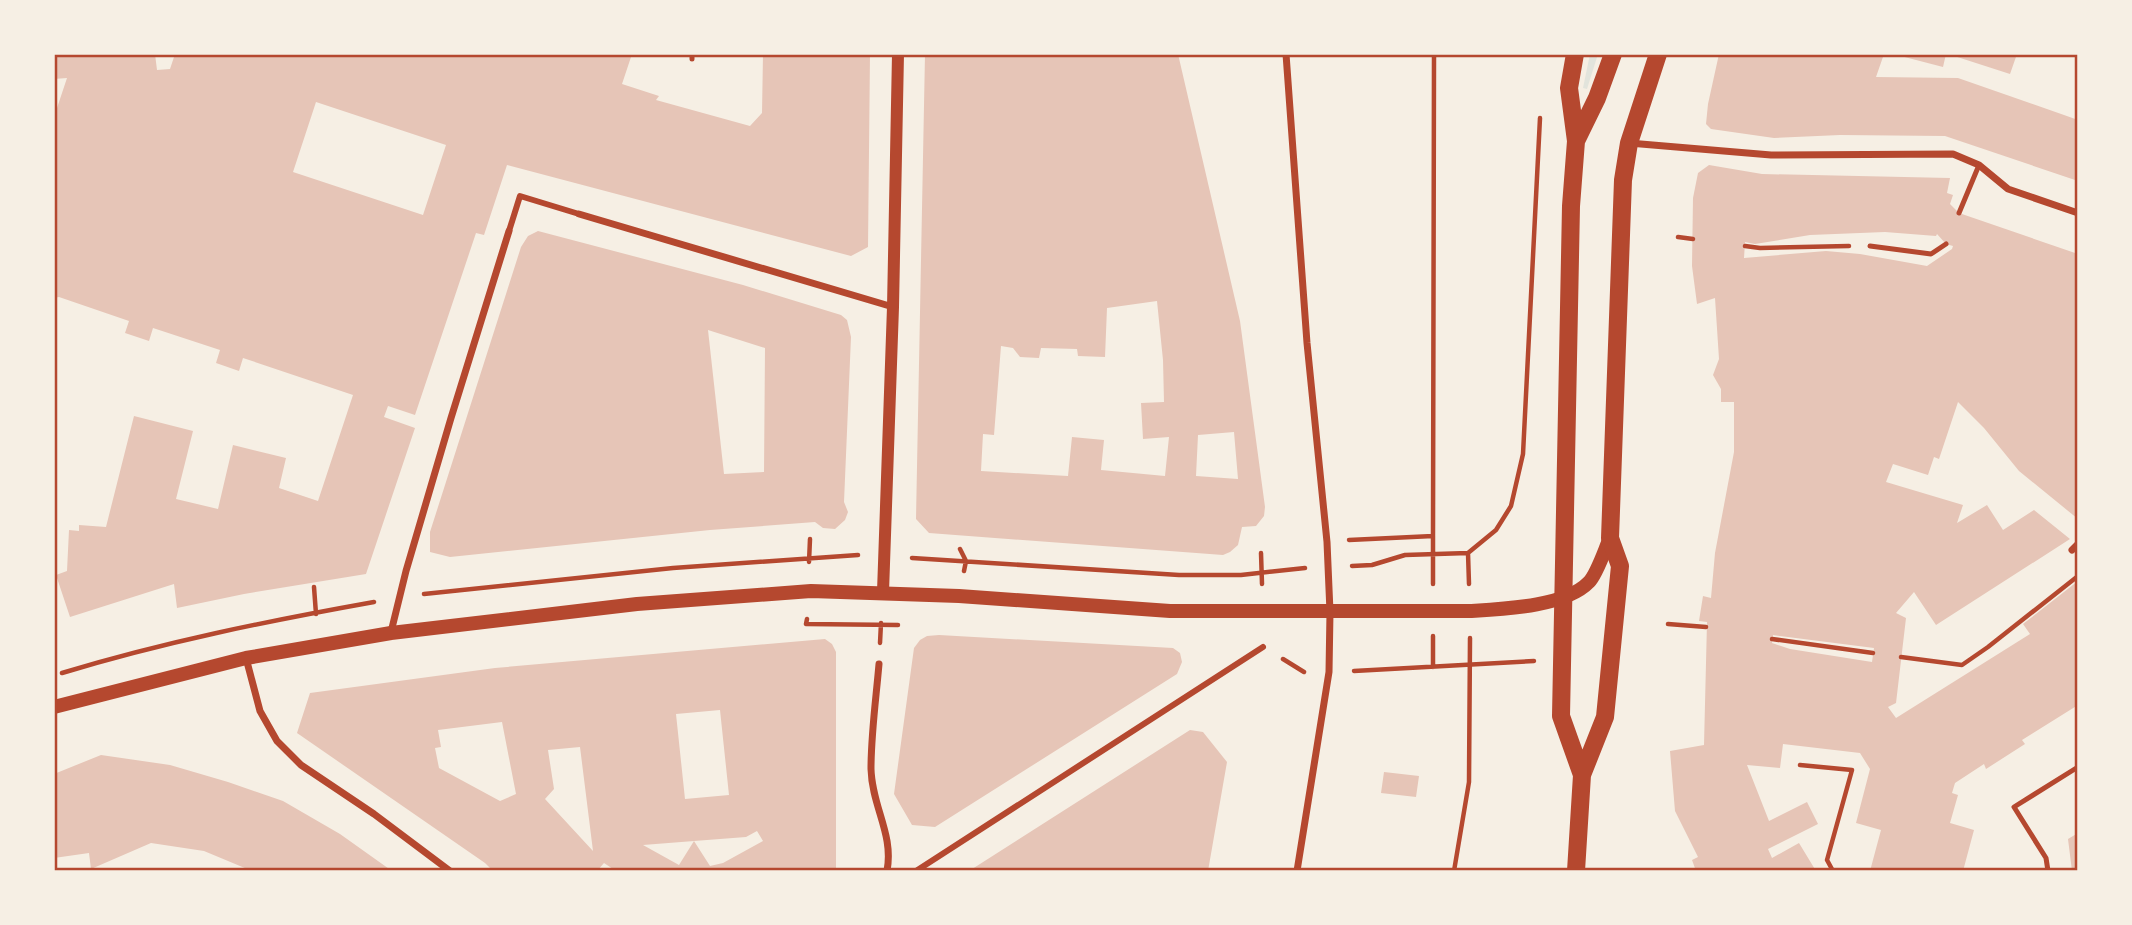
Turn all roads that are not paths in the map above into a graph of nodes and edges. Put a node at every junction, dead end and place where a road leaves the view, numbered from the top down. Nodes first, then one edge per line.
1 (898, 54) edge
2 (1286, 54) edge
3 (1575, 54) edge
4 (1613, 54) edge
5 (1658, 54) edge
6 (1576, 141) junction
7 (1629, 143) junction
8 (1979, 165) junction
9 (1959, 213) dead end
10 (2078, 213) edge
11 (579, 214) joint
12 (509, 231) joint
13 (1946, 244) dead end
14 (1870, 246) road end
15 (893, 307) junction
16 (1610, 538) junction
17 (883, 592) junction
18 (1564, 598) junction
19 (1330, 612) junction
20 (391, 633) junction
21 (1263, 647) dead end
22 (246, 658) junction
23 (879, 664) road end
24 (54, 706) edge
25 (2078, 767) edge
26 (1582, 775) junction
27 (450, 871) edge
28 (887, 871) edge
29 (916, 871) edge
30 (1297, 871) edge
31 (1576, 871) edge
32 (2048, 871) edge

1 - 15 street
2 - 19 street
3 - 6 main road
4 - 6 main road
5 - 7 main road
6 - 18 main road
7 - 8 street
7 - 16 main road
8 - 9 lane
8 - 10 street
11 - 12 street
11 - 15 street
12 - 20 street
13 - 14 lane
15 - 17 street
16 - 18 main road
16 - 26 main road
17 - 19 main road
17 - 20 main road
18 - 19 main road
18 - 26 main road
19 - 30 street
20 - 22 main road
21 - 29 street
22 - 24 main road
22 - 27 street
23 - 28 street
25 - 32 lane
26 - 31 main road

